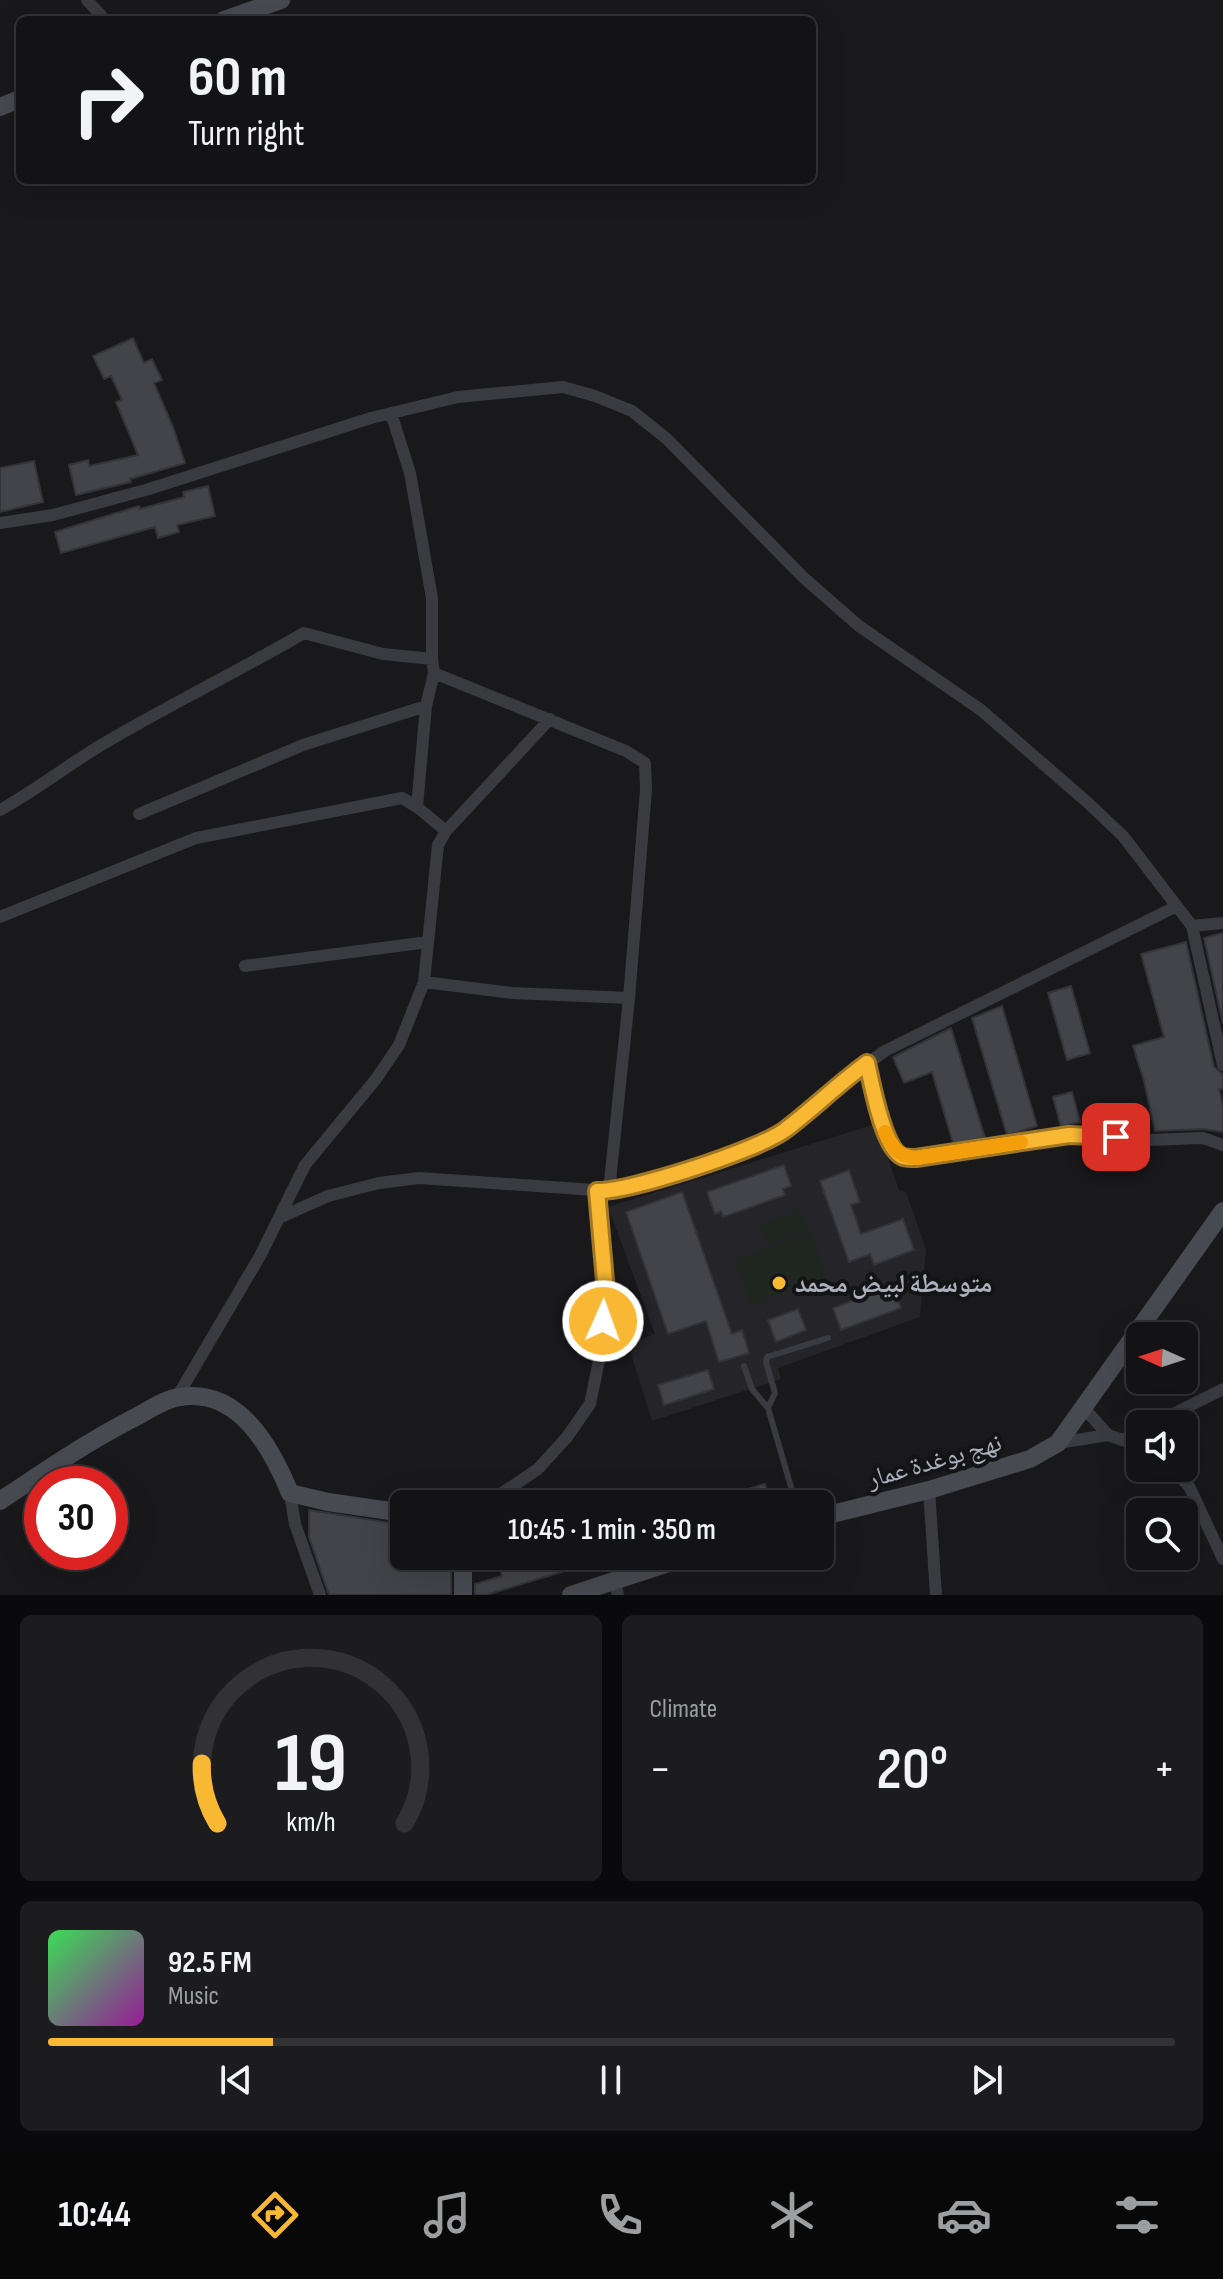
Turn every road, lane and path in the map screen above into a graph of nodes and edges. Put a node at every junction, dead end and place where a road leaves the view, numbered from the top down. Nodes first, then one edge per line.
1 (87, 0) edge
2 (281, 0) edge
3 (101, 16) edge
4 (235, 16) edge
5 (391, 413) junction
6 (0, 523) edge
7 (432, 659) junction
8 (434, 673) junction
9 (426, 706) junction
10 (550, 719) junction
11 (417, 807) junction
12 (0, 810) edge
13 (139, 814) dead end
14 (446, 831) junction
15 (1177, 906) junction
16 (0, 917) edge
17 (1223, 923) edge
18 (1192, 926) junction
19 (428, 942) junction
20 (245, 966) dead end
21 (424, 982) junction
22 (629, 998) junction
23 (867, 1063) junction
24 (1223, 1065) edge
25 (1223, 1145) edge
26 (603, 1191) junction
27 (1223, 1211) edge
28 (281, 1217) junction
29 (828, 1338) dead end
30 (744, 1366) dead end
31 (1223, 1389) edge
32 (177, 1397) junction
33 (1083, 1407) junction
34 (768, 1408) junction
35 (1181, 1410) edge
36 (1108, 1435) junction
37 (1126, 1438) edge
38 (1122, 1440) junction
39 (1126, 1441) edge
40 (1058, 1443) junction
41 (1185, 1482) edge
42 (507, 1490) edge
43 (792, 1490) edge
44 (929, 1490) junction
45 (290, 1493) junction
46 (0, 1501) edge
47 (390, 1511) edge
48 (834, 1514) edge
49 (1223, 1559) edge
50 (463, 1570) edge
51 (657, 1570) edge
52 (616, 1587) edge
53 (320, 1595) edge
54 (463, 1595) edge
55 (571, 1595) edge
56 (936, 1595) edge

1 - 3 street
2 - 4 main road
5 - 6 street
5 - 7 street
5 - 15 street
7 - 8 street
7 - 12 street
8 - 9 street
8 - 10 street
9 - 11 street
9 - 13 street
10 - 14 street
10 - 22 street
11 - 14 street
11 - 16 street
14 - 19 street
15 - 18 street
15 - 23 street
17 - 18 street
18 - 24 street
19 - 20 street
19 - 21 street
21 - 22 street
21 - 28 street
22 - 26 street
23 - 25 street
23 - 26 street
26 - 28 street
26 - 42 street
27 - 33 main road
28 - 32 street
29 - 34 lane
30 - 34 lane
31 - 35 street
32 - 45 main road
32 - 46 main road
33 - 36 street
33 - 40 main road
34 - 43 lane
36 - 38 street
36 - 40 street
37 - 38 street
38 - 39 street
40 - 44 main road, نهج بوغدة عمار
41 - 49 street
44 - 48 main road, نهج بوغدة عمار
44 - 56 street
45 - 47 main road
45 - 53 street
50 - 54 main road
51 - 52 main road
52 - 55 main road

